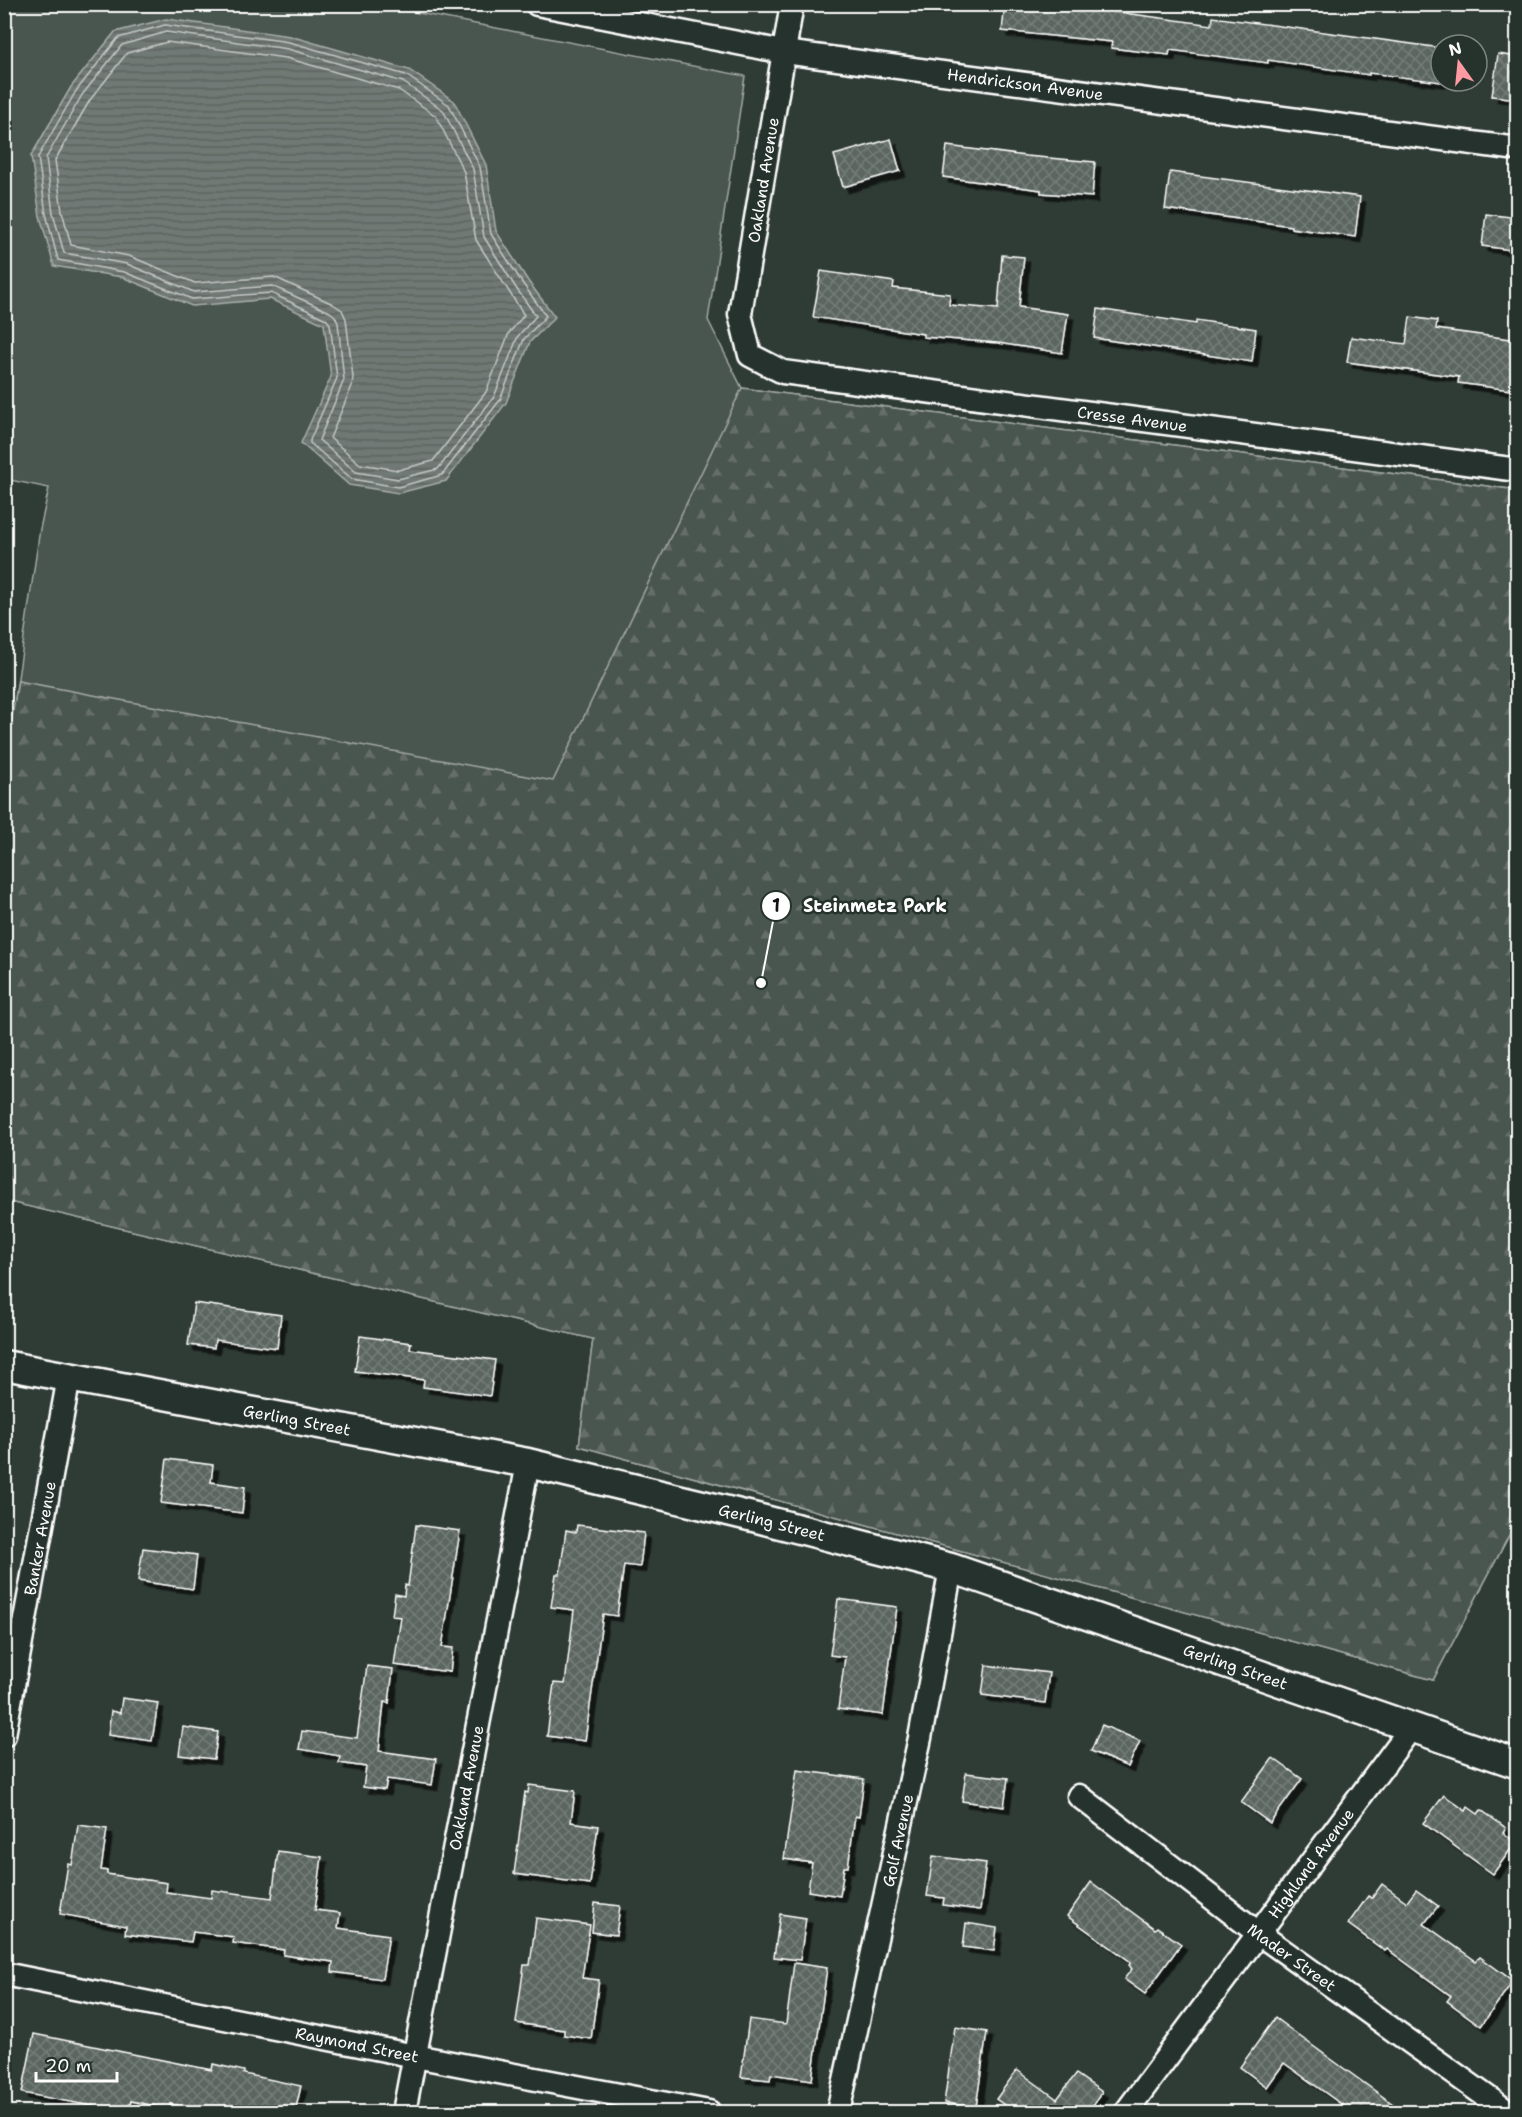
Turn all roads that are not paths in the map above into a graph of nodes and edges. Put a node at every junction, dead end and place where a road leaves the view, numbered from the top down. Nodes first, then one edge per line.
1 (537, 4) edge
2 (792, 4) edge
3 (784, 52) junction
4 (1518, 149) edge
5 (750, 355) joint
6 (1518, 470) edge
7 (4, 1365) edge
8 (69, 1377) junction
9 (528, 1463) junction
10 (951, 1568) junction
11 (1411, 1728) junction
12 (4, 1735) edge
13 (1518, 1764) edge
14 (1080, 1796) dead end
15 (1258, 1933) junction
16 (4, 1974) edge
17 (415, 2056) junction
18 (404, 2112) edge
19 (709, 2112) edge
20 (838, 2112) edge
21 (1126, 2112) edge
22 (1508, 2112) edge

1 - 3 street, Hendrickson Avenue
2 - 3 street, Oakland Avenue
3 - 4 street, Hendrickson Avenue
3 - 5 street, Oakland Avenue
5 - 6 street, Cresse Avenue
7 - 8 street, Gerling Street
8 - 9 street, Gerling Street
8 - 12 street, Banker Avenue
9 - 10 street, Gerling Street
9 - 17 street, Oakland Avenue
10 - 11 street, Gerling Street
10 - 20 street, Golf Avenue
11 - 13 street, Gerling Street
11 - 15 street, Highland Avenue
14 - 15 street, Mader Street
15 - 21 street, Highland Avenue
15 - 22 street, Mader Street
16 - 17 street, Raymond Street
17 - 18 street, Oakland Avenue
17 - 19 street, Raymond Street

